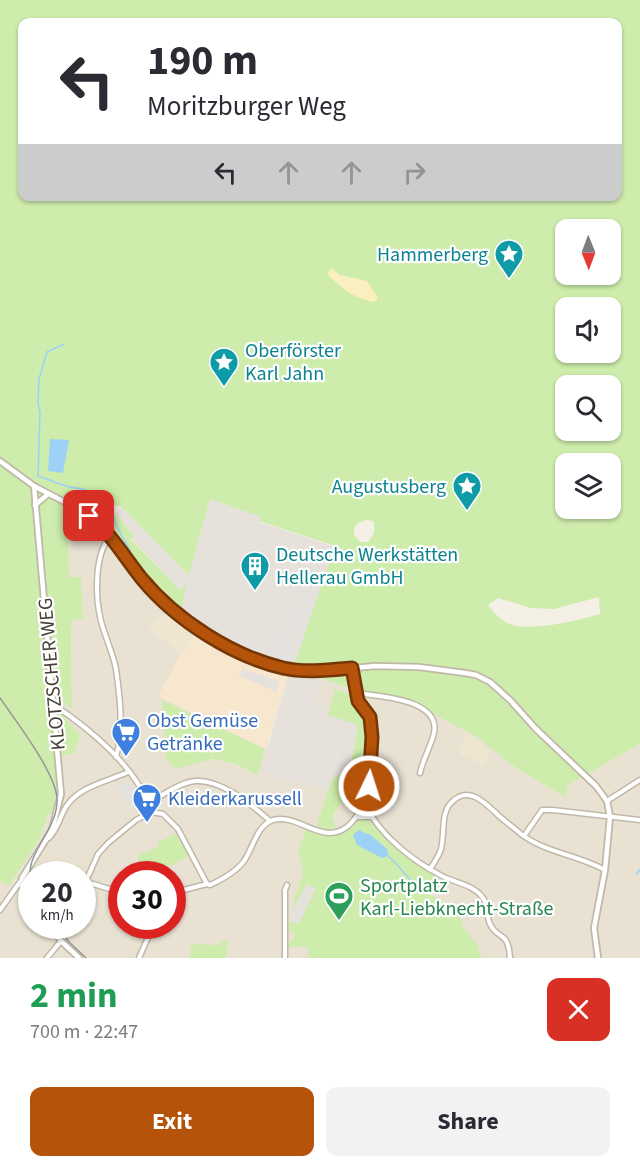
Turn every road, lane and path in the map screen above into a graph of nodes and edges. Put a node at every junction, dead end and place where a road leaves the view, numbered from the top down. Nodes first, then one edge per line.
1 (0, 461) edge
2 (34, 486) junction
3 (47, 495) junction
4 (35, 505) junction
5 (110, 536) junction
6 (352, 668) junction
7 (356, 693) junction
8 (54, 705) junction
9 (116, 757) junction
10 (128, 772) junction
11 (420, 773) dead end
12 (640, 780) edge
13 (607, 801) junction
14 (149, 804) junction
15 (365, 804) junction
16 (151, 812) junction
17 (356, 817) junction
18 (371, 817) junction
19 (610, 817) junction
20 (640, 820) edge
21 (270, 821) junction
22 (524, 836) junction
23 (47, 840) junction
24 (33, 861) edge
25 (95, 861) edge
26 (430, 869) junction
27 (605, 870) junction
28 (18, 884) edge
29 (209, 884) junction
30 (287, 885) dead end
31 (186, 890) edge
32 (0, 910) edge
33 (147, 939) edge
34 (61, 941) joint
35 (47, 958) edge
36 (79, 958) edge
37 (139, 958) edge
38 (285, 958) edge
39 (510, 958) edge
40 (598, 958) edge

1 - 2 street
2 - 3 street
2 - 4 street, KLOTZSCHER WEG
3 - 4 street
3 - 5 street
4 - 8 street, KLOTZSCHER WEG
5 - 6 street
5 - 9 street
6 - 7 street
6 - 13 street
7 - 11 street
7 - 15 street
8 - 9 street
8 - 23 street, KLOTZSCHER WEG
9 - 10 street
10 - 14 street
10 - 23 street
12 - 13 street
13 - 19 street
14 - 16 street
14 - 21 street
15 - 17 street
15 - 18 street
16 - 25 street
16 - 29 street
17 - 18 street
17 - 21 street
18 - 26 street
19 - 20 street
19 - 22 street
19 - 27 street
21 - 29 street
22 - 26 street
22 - 27 street
23 - 24 street, KLOTZSCHER WEG
26 - 39 street
27 - 40 street
28 - 32 street
29 - 31 street
30 - 38 street
33 - 37 street
34 - 35 street
34 - 36 street

